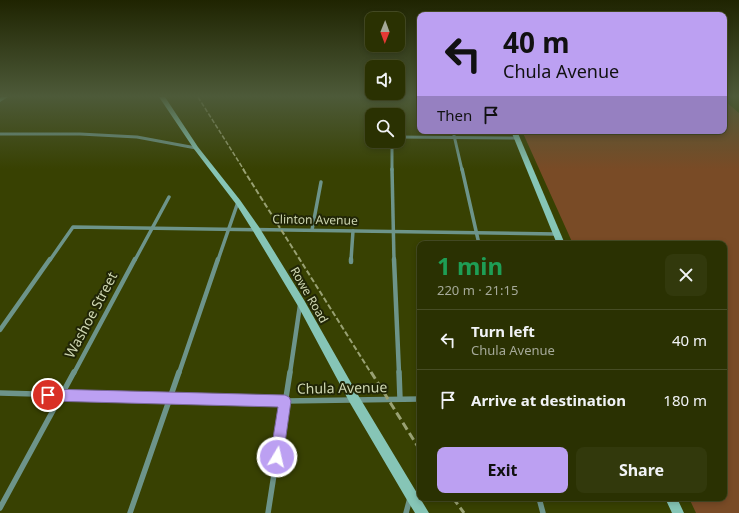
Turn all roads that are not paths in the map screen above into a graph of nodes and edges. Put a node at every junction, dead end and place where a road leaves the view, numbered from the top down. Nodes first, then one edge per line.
1 (178, 121) edge
2 (0, 134) edge
3 (453, 134) edge
4 (515, 134) edge
5 (405, 137) edge
6 (454, 138) junction
7 (517, 138) junction
8 (196, 148) junction
9 (392, 148) edge
10 (321, 182) dead end
11 (169, 197) dead end
12 (238, 202) junction
13 (151, 229) junction
14 (229, 229) junction
15 (256, 229) junction
16 (312, 230) junction
17 (353, 231) junction
18 (393, 231) junction
19 (477, 232) junction
20 (556, 234) junction
21 (478, 241) edge
22 (560, 241) edge
23 (351, 262) dead end
24 (301, 303) junction
25 (0, 330) edge
26 (0, 393) edge
27 (61, 395) junction
28 (171, 398) junction
29 (354, 399) junction
30 (400, 399) junction
31 (417, 399) edge
32 (285, 401) junction
33 (411, 496) junction
34 (540, 501) edge
35 (672, 501) edge
36 (0, 508) edge
37 (130, 513) edge
38 (268, 513) edge
39 (406, 513) edge
40 (423, 513) edge
41 (543, 513) edge
42 (678, 513) edge

1 - 8 main road, Rowe Road
2 - 8 street
3 - 6 street
4 - 7 main road
5 - 6 street
6 - 7 street
6 - 19 street
7 - 20 main road
8 - 12 main road, Rowe Road
9 - 18 street
10 - 16 street
11 - 13 street, Washoe Street
12 - 14 street
12 - 15 main road, Rowe Road
13 - 14 street, Clinton Avenue
13 - 25 street, Clinton Avenue
13 - 27 street, Washoe Street
14 - 15 street, Clinton Avenue
14 - 28 street
15 - 16 street, Clinton Avenue
15 - 24 main road, Rowe Road
16 - 17 street, Clinton Avenue
17 - 18 street, Clinton Avenue
17 - 23 street
18 - 19 street, Clinton Avenue
18 - 30 street
19 - 20 street, Clinton Avenue
19 - 21 street
20 - 22 main road
24 - 29 main road, Rowe Road
24 - 32 street
26 - 27 street, Chula Avenue
27 - 28 street, Chula Avenue
27 - 36 street, Washoe Street
28 - 32 street, Chula Avenue
28 - 37 street
29 - 30 street, Chula Avenue
29 - 32 street, Chula Avenue
29 - 33 main road, Rowe Road
30 - 31 street, Chula Avenue
32 - 38 street
33 - 39 street
33 - 40 main road, Rowe Road
34 - 41 street
35 - 42 main road

